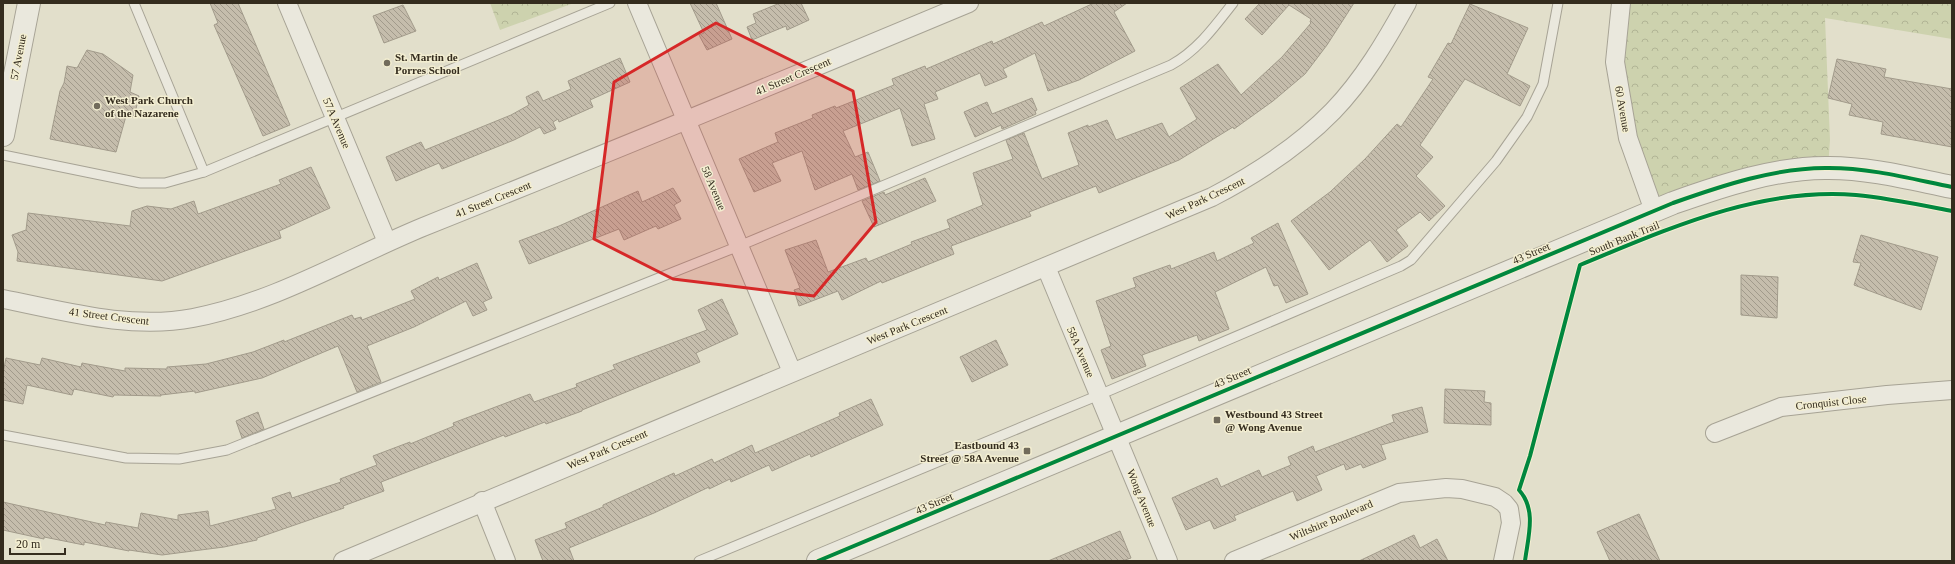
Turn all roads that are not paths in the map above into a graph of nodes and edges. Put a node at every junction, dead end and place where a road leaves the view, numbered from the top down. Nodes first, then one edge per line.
1 (29, 3) edge
2 (134, 3) edge
3 (286, 3) edge
4 (610, 3) edge
5 (637, 3) edge
6 (969, 3) edge
7 (1233, 3) edge
8 (1407, 3) edge
9 (1558, 3) edge
10 (1621, 3) edge
11 (334, 117) junction
12 (686, 121) junction
13 (3, 135) edge
14 (3, 155) edge
15 (204, 172) junction
16 (1952, 187) edge
17 (1654, 211) junction
18 (387, 242) junction
19 (739, 246) junction
20 (1046, 267) junction
21 (3, 299) edge
22 (792, 372) junction
23 (1952, 390) edge
24 (1099, 394) junction
25 (1715, 433) dead end
26 (3, 435) edge
27 (1116, 436) junction
28 (482, 501) junction
29 (342, 561) edge
30 (506, 561) edge
31 (699, 561) edge
32 (818, 561) edge
33 (1168, 561) edge
34 (1234, 561) edge
35 (1503, 561) edge

1 - 13 street, 57 Avenue
2 - 15 lane
3 - 11 street, 57A Avenue
4 - 11 lane
5 - 12 street, 58 Avenue
6 - 12 street, 41 Street Crescent
7 - 19 lane
8 - 20 street, West Park Crescent
9 - 24 lane
10 - 17 street, 60 Avenue
11 - 15 lane
11 - 18 street, 57A Avenue
12 - 18 street, 41 Street Crescent
12 - 19 street, 58 Avenue
14 - 15 lane
16 - 17 street, 43 Street
17 - 27 street, 43 Street
18 - 21 street, 41 Street Crescent
19 - 22 street, 58 Avenue
19 - 26 lane
20 - 22 street, West Park Crescent
20 - 24 street, 58A Avenue
22 - 28 street, West Park Crescent
23 - 25 street, Cronquist Close
24 - 27 street, 58A Avenue
24 - 31 lane
27 - 32 street, 43 Street
27 - 33 street, Wong Avenue
28 - 29 street, West Park Crescent
28 - 30 street
34 - 35 street, Wiltshire Boulevard

